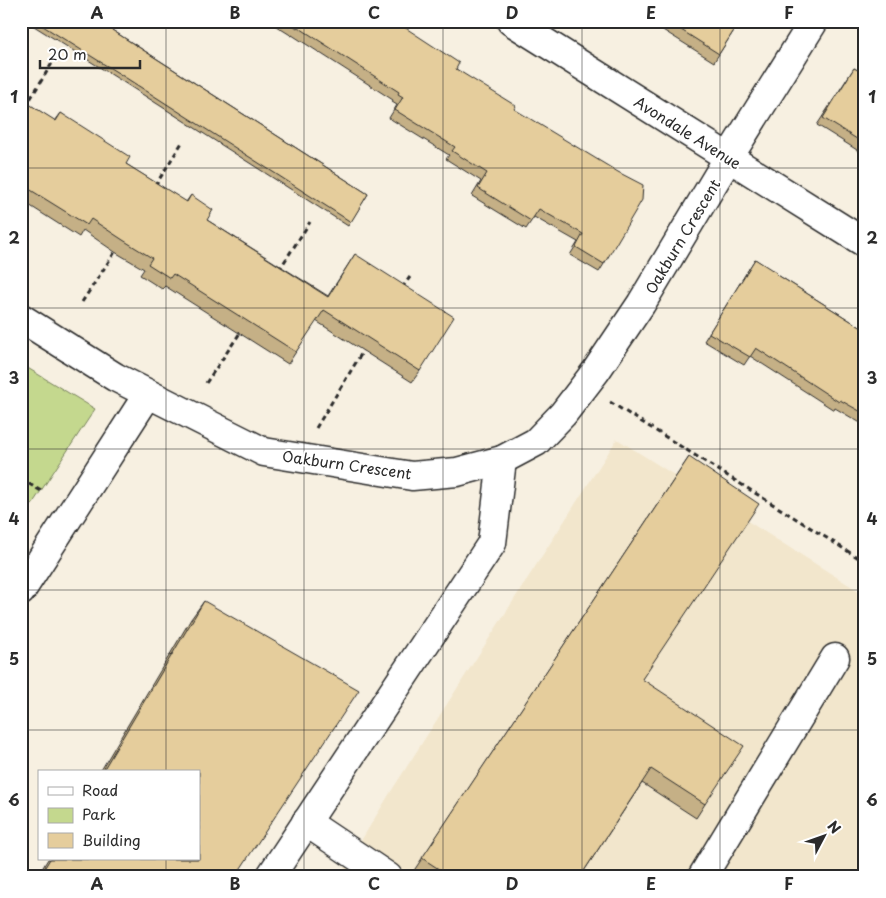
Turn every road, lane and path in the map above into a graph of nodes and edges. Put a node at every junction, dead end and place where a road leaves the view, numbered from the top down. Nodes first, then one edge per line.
1 (510, 21) edge
2 (814, 21) edge
3 (54, 60) dead end
4 (21, 114) edge
5 (183, 141) dead end
6 (729, 157) junction
7 (154, 188) edge
8 (310, 222) dead end
9 (865, 243) edge
10 (115, 252) edge
11 (279, 270) edge
12 (410, 277) dead end
13 (401, 290) edge
14 (82, 302) dead end
15 (21, 318) edge
16 (240, 333) edge
17 (363, 351) edge
18 (206, 383) dead end
19 (584, 386) junction
20 (148, 394) junction
21 (316, 428) dead end
22 (502, 460) junction
23 (21, 479) edge
24 (41, 491) dead end
25 (865, 562) edge
26 (21, 591) edge
27 (835, 658) dead end
28 (306, 822) junction
29 (270, 877) edge
30 (388, 877) edge
31 (702, 877) edge

1 - 6 street, Avondale Avenue
2 - 6 street, Oakburn Crescent
3 - 4 path
5 - 7 path
6 - 9 street, Avondale Avenue
6 - 19 street, Oakburn Crescent
8 - 11 path
10 - 14 path
12 - 13 path
15 - 20 street, Oakburn Crescent
16 - 18 path
17 - 21 path
19 - 22 street, Oakburn Crescent
19 - 25 path
20 - 22 street, Oakburn Crescent
20 - 26 street
22 - 28 street
23 - 24 path
27 - 31 street
28 - 29 street
28 - 30 street

